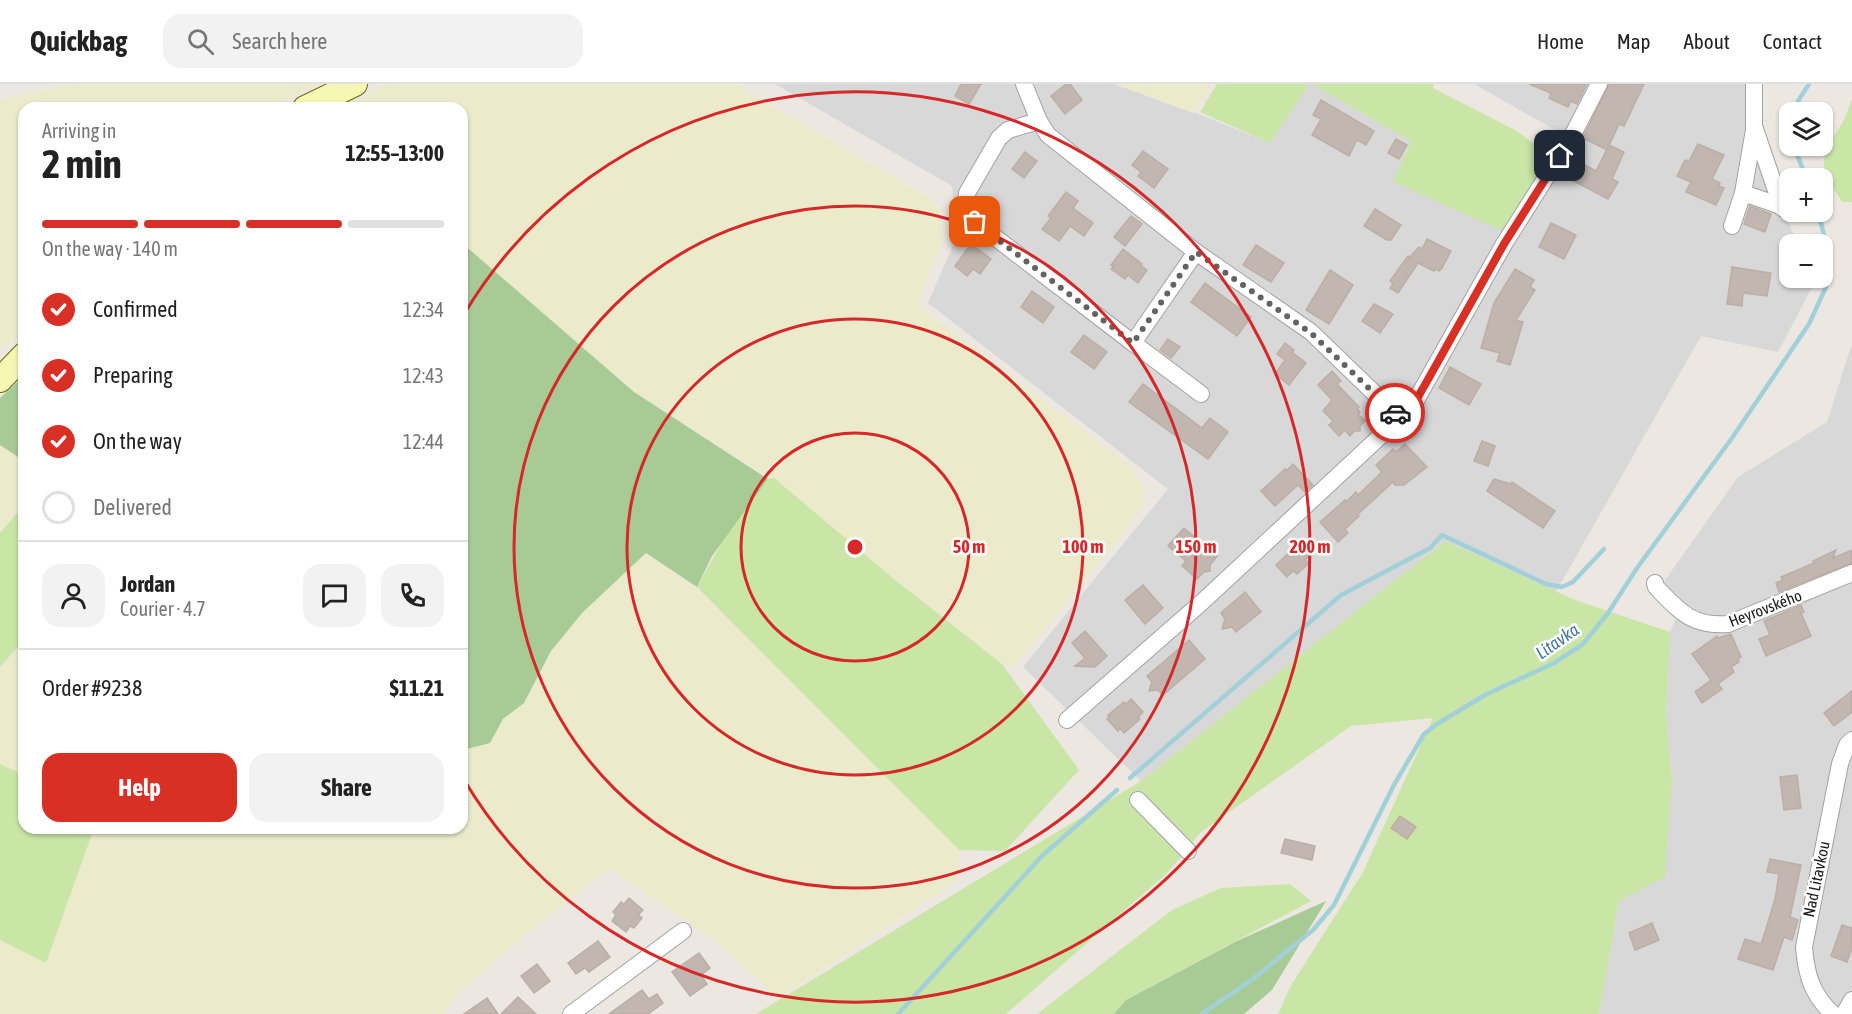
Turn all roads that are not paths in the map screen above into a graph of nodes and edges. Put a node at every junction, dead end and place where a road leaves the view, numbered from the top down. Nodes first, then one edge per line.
1 (355, 84) edge
2 (1024, 84) edge
3 (1599, 84) edge
4 (1754, 84) edge
5 (318, 102) edge
6 (1039, 121) junction
7 (1754, 126) junction
8 (1779, 191) edge
9 (1743, 193) junction
10 (1779, 206) edge
11 (1732, 226) dead end
12 (1196, 252) junction
13 (1133, 343) junction
14 (18, 361) edge
15 (0, 380) edge
16 (1201, 393) dead end
17 (1400, 418) junction
18 (1852, 573) edge
19 (1655, 583) dead end
20 (1067, 720) dead end
21 (1852, 740) edge
22 (1138, 800) dead end
23 (1188, 851) dead end
24 (683, 931) dead end
25 (1852, 1000) edge
26 (572, 1014) edge
27 (1833, 1014) edge
28 (1845, 1014) edge

1 - 5 street
2 - 6 street
3 - 17 street
4 - 7 street
6 - 12 street
6 - 13 street
7 - 8 street
7 - 9 street
9 - 10 street
9 - 11 street
12 - 13 street
12 - 17 street
13 - 16 street
14 - 15 street
17 - 20 street
18 - 19 street, Heyrovského
21 - 27 street, Nad Litavkou
22 - 23 street
24 - 26 street
25 - 28 street

